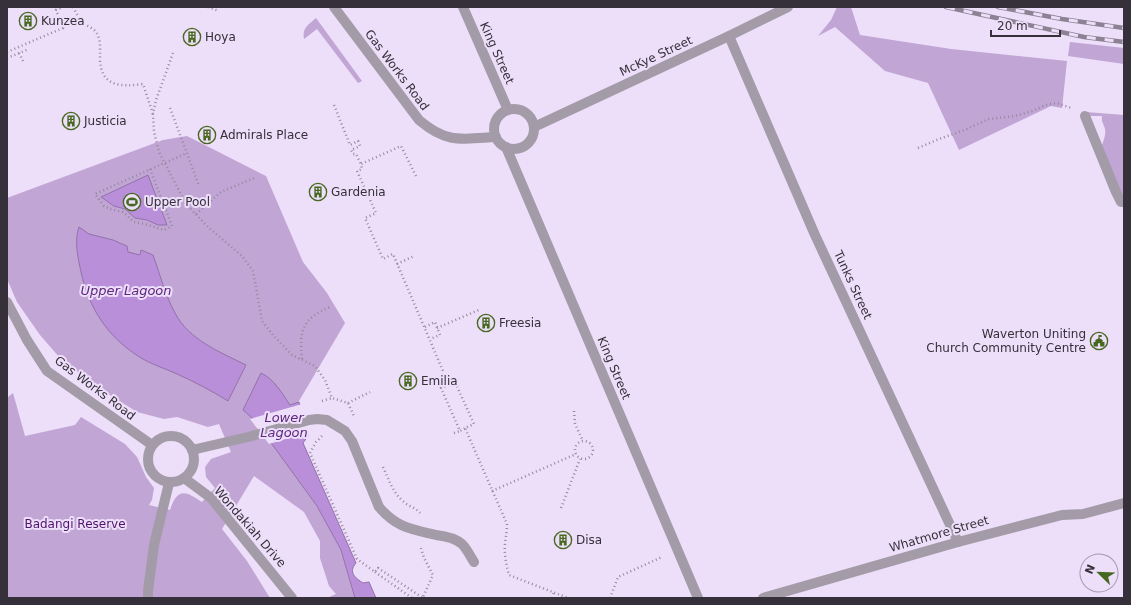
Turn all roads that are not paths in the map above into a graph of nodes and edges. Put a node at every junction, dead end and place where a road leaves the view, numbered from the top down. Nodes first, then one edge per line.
1 (334, 7) edge
2 (463, 7) edge
3 (788, 7) edge
4 (729, 36) junction
5 (508, 110) junction
6 (1085, 116) road end
7 (534, 127) junction
8 (496, 137) junction
9 (506, 147) junction
10 (1124, 202) edge
11 (7, 302) edge
12 (152, 445) junction
13 (192, 450) junction
14 (184, 478) junction
15 (169, 483) junction
16 (1124, 503) edge
17 (958, 542) junction
18 (474, 562) dead end
19 (148, 598) edge
20 (292, 598) edge
21 (698, 598) edge
22 (763, 598) edge

1 - 8 street, Gas Works Road
2 - 5 street, King Street
3 - 4 street, McKye Street
4 - 7 street, McKye Street
4 - 17 street, Tunks Street
5 - 7 street
5 - 8 street
6 - 10 street
7 - 9 street
8 - 9 street
9 - 21 street, King Street
11 - 12 street, Gas Works Road
12 - 13 street
12 - 15 street
13 - 14 street
13 - 18 street
14 - 15 street
14 - 20 street, Wondakiah Drive
15 - 19 street
16 - 17 street, Whatmore Street
17 - 22 street, Whatmore Street

